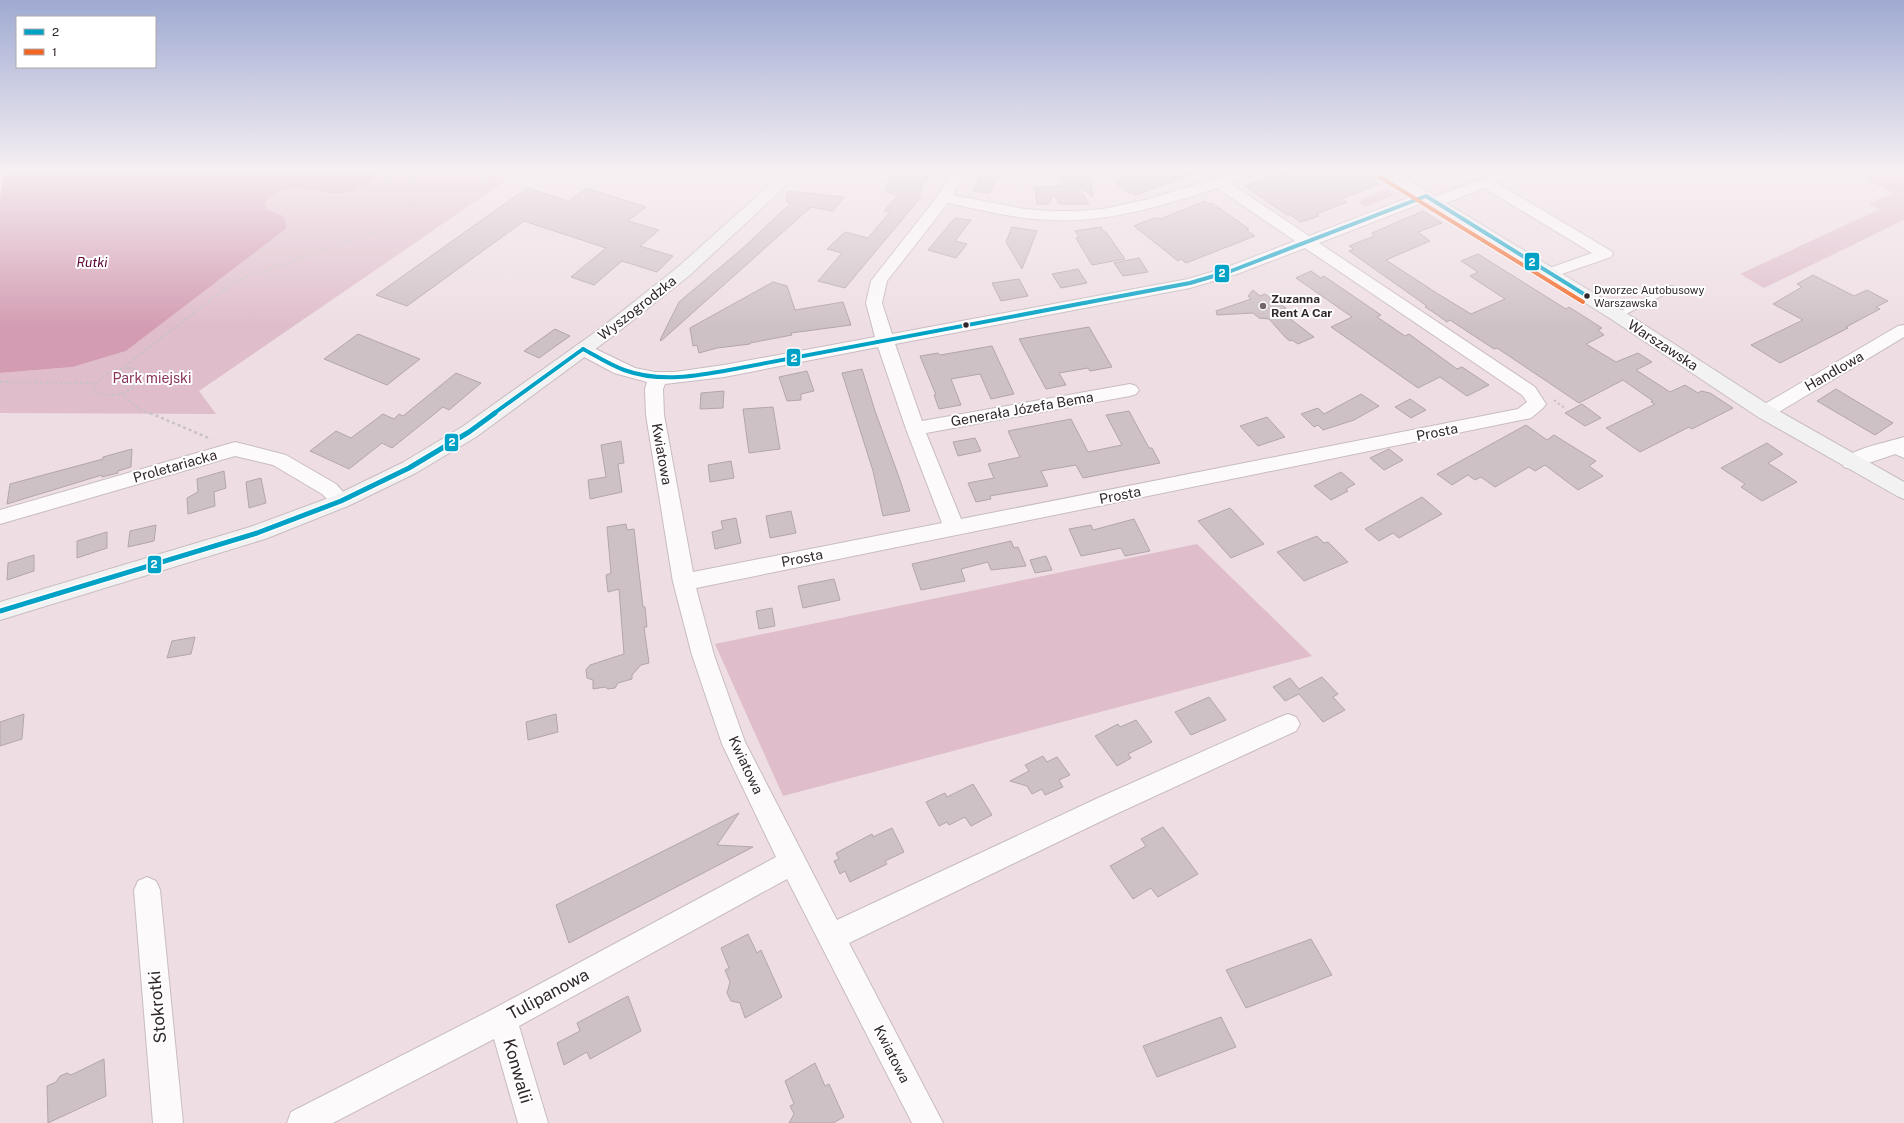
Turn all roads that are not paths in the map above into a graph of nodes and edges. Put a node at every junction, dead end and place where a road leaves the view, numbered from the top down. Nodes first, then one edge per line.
1 (736, 223) edge
2 (924, 223) edge
3 (1279, 223) edge
4 (1360, 223) edge
5 (1470, 223) edge
6 (1554, 223) edge
7 (1306, 242) junction
8 (1550, 273) junction
9 (1673, 288) dead end
10 (1617, 315) junction
11 (1904, 330) edge
12 (885, 341) junction
13 (582, 350) junction
14 (658, 378) junction
15 (1130, 390) dead end
16 (1765, 412) junction
17 (915, 429) junction
18 (1899, 449) edge
19 (1851, 462) junction
20 (1904, 491) edge
21 (341, 500) junction
22 (0, 517) edge
23 (954, 527) junction
24 (684, 582) junction
25 (0, 611) edge
26 (1288, 724) dead end
27 (792, 862) junction
28 (147, 890) dead end
29 (831, 937) junction
30 (503, 1019) junction
31 (168, 1123) edge
32 (302, 1123) edge
33 (533, 1123) edge
34 (928, 1123) edge

1 - 13 main road, Wyszogrodzka
2 - 12 street
3 - 7 street
4 - 7 street
5 - 8 main road, Warszawska
6 - 8 street
7 - 12 street
7 - 23 street, Prosta
8 - 10 main road, Warszawska
9 - 10 lane
10 - 16 main road, Warszawska
11 - 16 street, Handlowa
12 - 14 street
12 - 17 street
13 - 14 street
13 - 21 main road, Wyszogrodzka
14 - 24 street, Kwiatowa
15 - 17 street, Generała Józefa Bema
16 - 19 main road, Warszawska
17 - 23 street
18 - 19 street
19 - 20 main road, Warszawska
21 - 22 street, Proletariacka
21 - 25 main road, Wyszogrodzka
23 - 24 street, Prosta
24 - 27 street, Kwiatowa
26 - 29 street
27 - 29 street, Kwiatowa
27 - 30 street, Tulipanowa
28 - 31 street, Stokrotki
29 - 34 street, Kwiatowa
30 - 32 street, Tulipanowa
30 - 33 street, Konwalii

